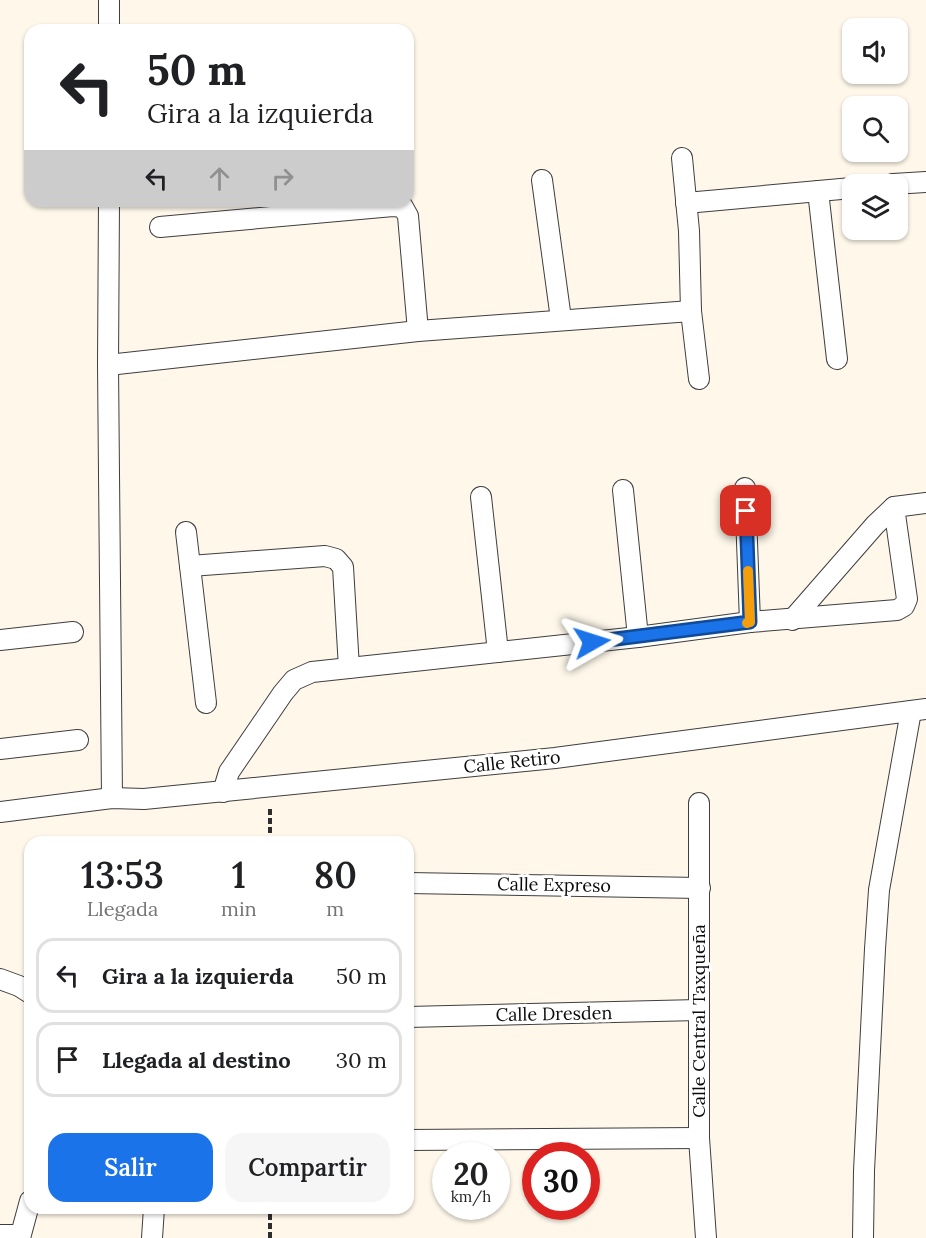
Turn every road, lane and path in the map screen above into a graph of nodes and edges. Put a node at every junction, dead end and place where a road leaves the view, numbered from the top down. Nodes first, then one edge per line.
1 (109, 0) edge
2 (109, 24) edge
3 (682, 158) dead end
4 (542, 180) dead end
5 (926, 182) edge
6 (908, 183) edge
7 (842, 189) edge
8 (818, 191) junction
9 (686, 203) junction
10 (109, 207) edge
11 (382, 207) edge
12 (404, 207) edge
13 (160, 227) dead end
14 (691, 311) junction
15 (561, 319) junction
16 (418, 331) junction
17 (837, 359) dead end
18 (108, 365) junction
19 (699, 379) dead end
20 (745, 488) dead end
21 (623, 490) dead end
22 (481, 497) dead end
23 (926, 503) edge
24 (894, 507) junction
25 (186, 532) dead end
26 (190, 566) junction
27 (792, 620) junction
28 (750, 622) junction
29 (73, 632) dead end
30 (638, 637) junction
31 (0, 640) edge
32 (498, 652) junction
33 (349, 668) junction
34 (206, 703) dead end
35 (919, 710) edge
36 (78, 740) dead end
37 (0, 749) edge
38 (270, 787) junction
39 (223, 792) junction
40 (112, 798) junction
41 (699, 803) dead end
42 (0, 812) edge
43 (270, 836) edge
44 (414, 883) edge
45 (700, 888) junction
46 (0, 979) edge
47 (24, 989) edge
48 (699, 1010) junction
49 (414, 1017) edge
50 (699, 1138) junction
51 (414, 1140) edge
52 (26, 1214) edge
53 (154, 1214) edge
54 (270, 1214) edge
55 (0, 1235) edge
56 (20, 1236) edge
57 (152, 1238) edge
58 (270, 1238) edge
59 (706, 1238) edge
60 (863, 1238) edge

1 - 2 street
3 - 9 street
4 - 15 street
5 - 6 street
7 - 8 street
8 - 9 street
8 - 17 street
9 - 14 street
10 - 18 street
11 - 13 street
12 - 16 street
14 - 15 street
14 - 19 street
15 - 16 street
16 - 18 street
18 - 40 street
20 - 28 street
21 - 30 street
22 - 32 street
23 - 24 street
24 - 27 street
24 - 27 street
25 - 26 street
26 - 33 street
26 - 34 street
27 - 28 street
28 - 30 street
29 - 31 street
30 - 32 street
32 - 33 street
33 - 39 street
35 - 38 street, Calle Retiro
35 - 60 street
36 - 37 street
38 - 39 street, Calle Retiro
38 - 43 path
39 - 40 street, Calle Retiro
40 - 42 street, Calle Retiro
41 - 45 street, Calle Central Taxqueña
44 - 45 street, Calle Expreso
45 - 48 street, Calle Central Taxqueña
46 - 47 street
48 - 49 street, Calle Dresden
48 - 50 street, Calle Central Taxqueña
50 - 51 street
50 - 59 street, Calle Central Taxqueña
52 - 56 street
53 - 57 street
54 - 58 path
55 - 56 street

